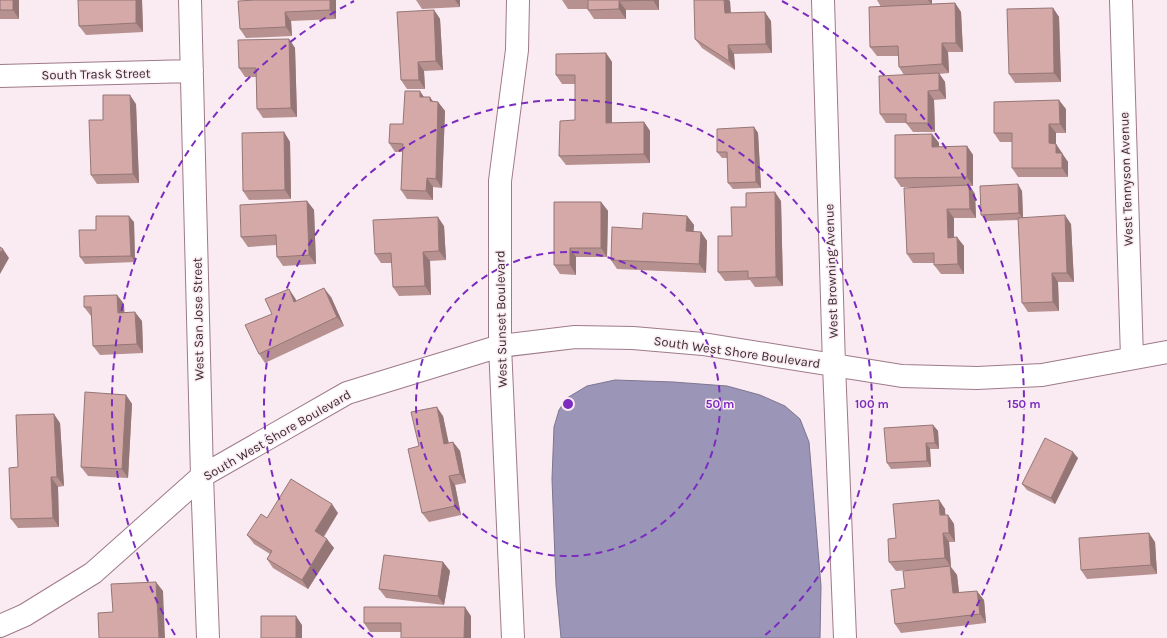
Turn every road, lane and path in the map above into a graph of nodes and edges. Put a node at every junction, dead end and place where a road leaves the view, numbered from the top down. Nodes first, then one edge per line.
1 (190, 0) edge
2 (518, 0) edge
3 (823, 0) edge
4 (1121, 0) edge
5 (192, 71) junction
6 (0, 76) edge
7 (500, 346) junction
8 (1167, 352) edge
9 (1132, 358) junction
10 (834, 366) junction
11 (202, 476) junction
12 (0, 626) edge
13 (208, 638) edge
14 (513, 638) edge
15 (845, 638) edge

1 - 5 street, West San Jose Street
2 - 7 street, West Sunset Boulevard
3 - 10 street, West Browning Avenue
4 - 9 street, West Tennyson Avenue
5 - 6 street, South Trask Street
5 - 11 street, West San Jose Street
7 - 10 street, South West Shore Boulevard
7 - 11 street, South West Shore Boulevard
7 - 14 street, West Sunset Boulevard
8 - 9 street, South West Shore Boulevard
9 - 10 street, South West Shore Boulevard
10 - 15 street, West Browning Avenue
11 - 12 street, South West Shore Boulevard
11 - 13 street, West San Jose Street

